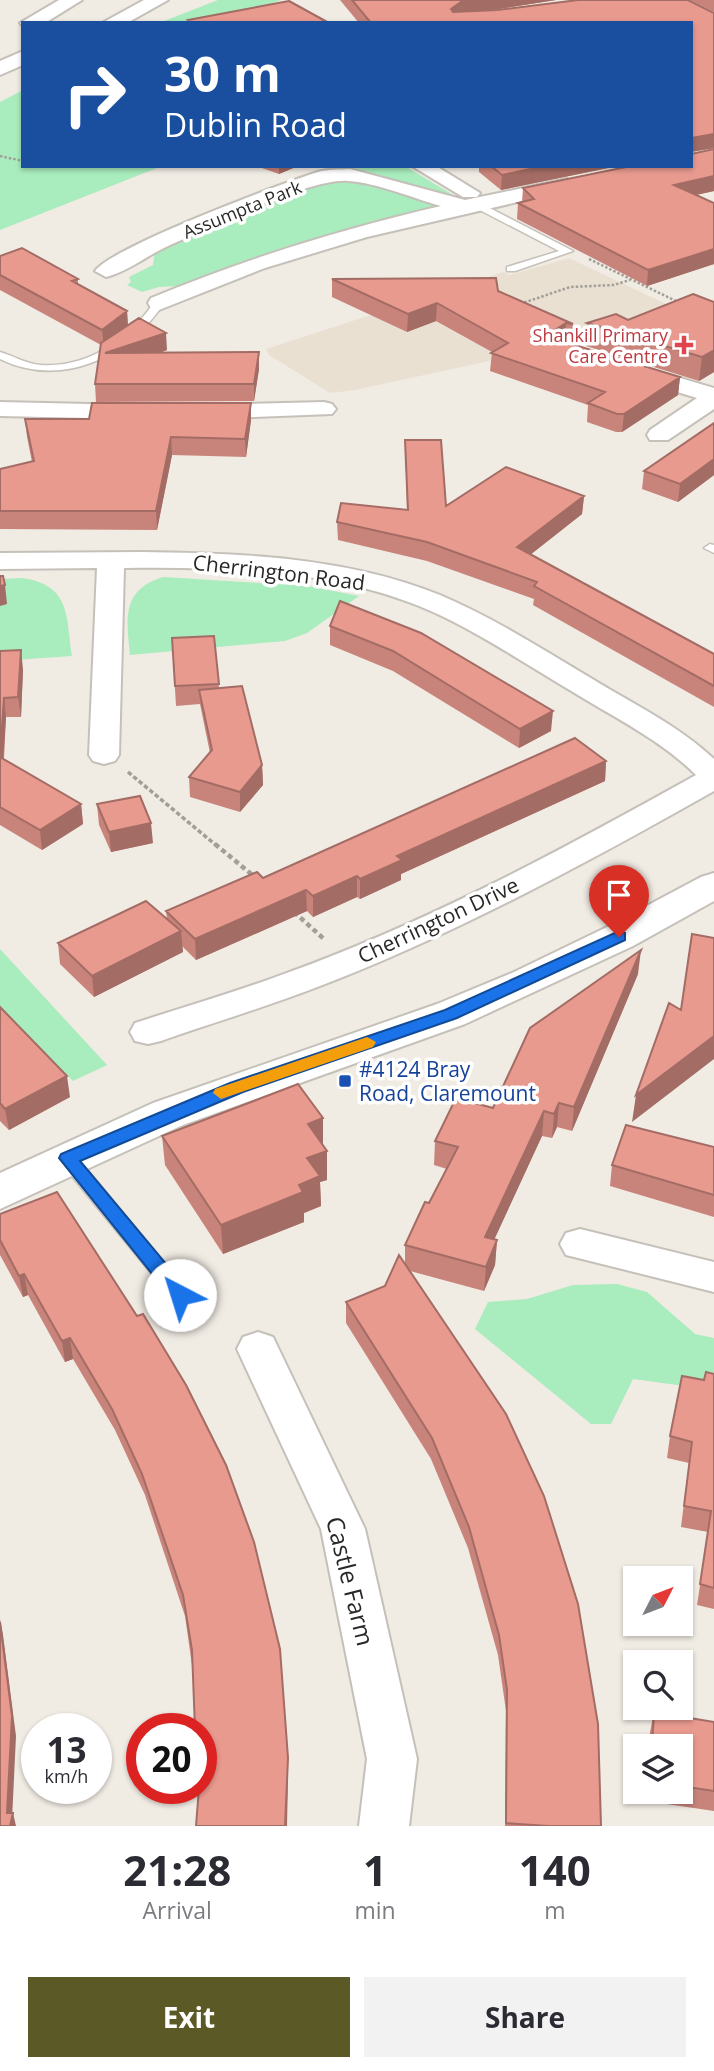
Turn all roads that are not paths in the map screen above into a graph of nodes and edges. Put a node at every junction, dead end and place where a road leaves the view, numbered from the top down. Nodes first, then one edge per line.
1 (73, 0) edge
2 (129, 0) edge
3 (159, 0) edge
4 (34, 21) edge
5 (91, 21) edge
6 (115, 21) edge
7 (21, 58) edge
8 (21, 65) edge
9 (0, 69) edge
10 (0, 75) edge
11 (424, 168) edge
12 (591, 181) edge
13 (475, 204) junction
14 (511, 269) dead end
15 (106, 271) dead end
16 (159, 303) joint
17 (0, 355) edge
18 (618, 366) edge
19 (714, 397) edge
20 (0, 409) edge
21 (324, 409) dead end
22 (181, 412) edge
23 (155, 413) edge
24 (659, 435) dead end
25 (0, 561) edge
26 (111, 561) junction
27 (104, 755) road end
28 (714, 777) edge
29 (714, 885) edge
30 (149, 1032) dead end
31 (68, 1158) junction
32 (0, 1192) edge
33 (580, 1244) dead end
34 (714, 1277) edge
35 (180, 1295) dead end
36 (258, 1349) dead end
37 (384, 1826) edge

1 - 4 main road
2 - 5 main road
3 - 6 main road
7 - 9 main road
8 - 10 main road
11 - 13 street
12 - 13 street
13 - 14 lane
13 - 15 street, Assumpta Park
13 - 16 street
16 - 17 lane
18 - 19 street
19 - 24 street
20 - 23 street
21 - 22 street
25 - 26 street, Cherrington Road
26 - 27 street
26 - 28 street, Cherrington Road
28 - 30 street, Cherrington Drive
29 - 31 main road
31 - 32 main road
31 - 35 lane
33 - 34 street
36 - 37 street, Castle Farm

